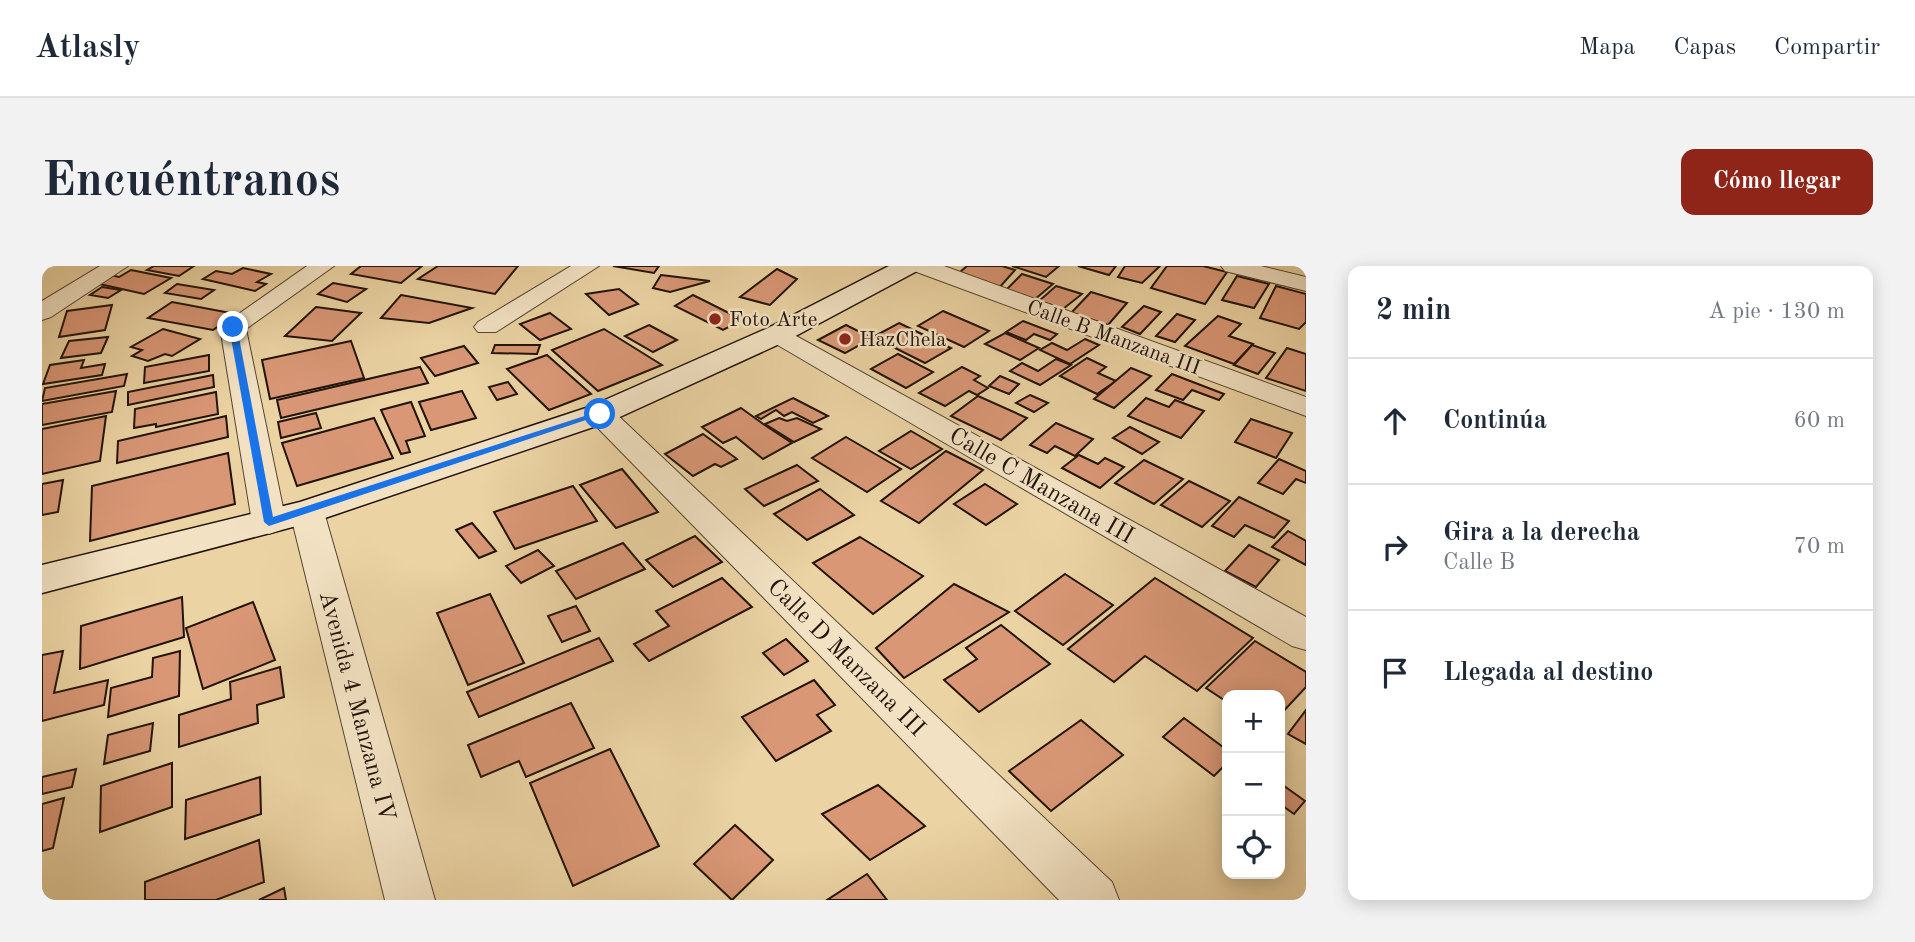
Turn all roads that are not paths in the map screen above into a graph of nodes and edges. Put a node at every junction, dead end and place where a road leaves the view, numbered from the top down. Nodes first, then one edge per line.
1 (116, 266) edge
2 (322, 266) edge
3 (587, 266) edge
4 (908, 266) edge
5 (922, 266) edge
6 (1233, 266) edge
7 (1306, 284) edge
8 (42, 312) edge
9 (487, 327) dead end
10 (778, 334) junction
11 (1306, 407) edge
12 (600, 414) junction
13 (288, 517) junction
14 (42, 579) edge
15 (1306, 635) edge
16 (410, 900) edge
17 (1094, 900) edge

1 - 8 street
2 - 13 street, Avenida 4 Manzana IV
3 - 9 street
4 - 10 street
5 - 11 street, Calle B Manzana III
6 - 7 street
10 - 12 street
10 - 15 street, Calle C Manzana III
12 - 13 street
12 - 17 street, Calle D Manzana III
13 - 14 street
13 - 16 street, Avenida 4 Manzana IV

